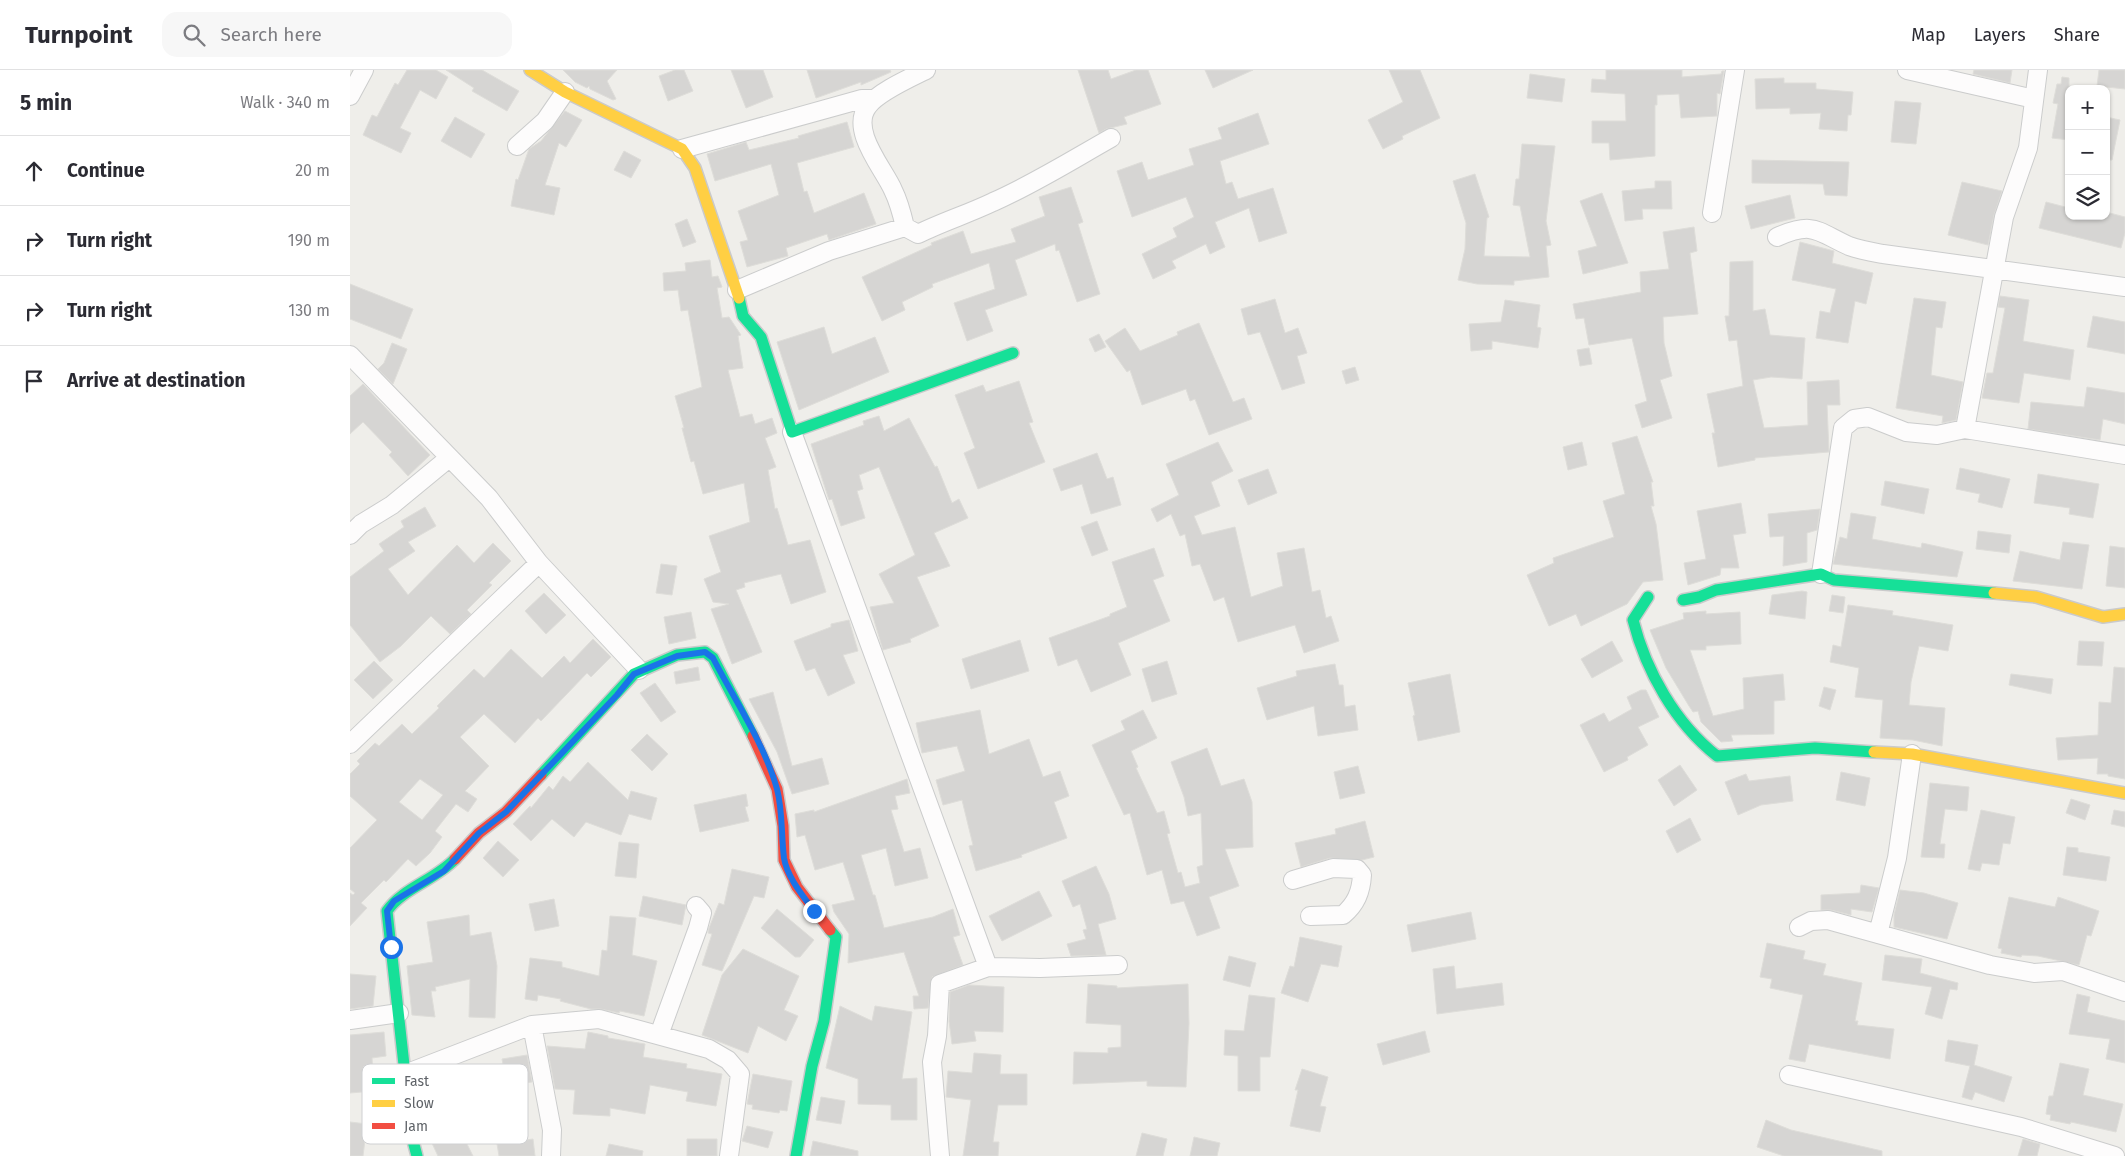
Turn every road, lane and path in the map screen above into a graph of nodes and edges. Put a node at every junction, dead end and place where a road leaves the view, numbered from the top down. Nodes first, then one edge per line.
1 (364, 70) edge
2 (530, 70) edge
3 (926, 70) edge
4 (1735, 70) edge
5 (1907, 70) edge
6 (2038, 70) edge
7 (565, 92) junction
8 (350, 96) edge
9 (2034, 99) junction
10 (874, 100) junction
11 (1111, 138) dead end
12 (517, 146) dead end
13 (682, 149) junction
14 (1712, 213) dead end
15 (905, 227) junction
16 (1777, 237) dead end
17 (1995, 268) junction
18 (2125, 287) edge
19 (737, 290) junction
20 (1013, 353) dead end
21 (350, 355) edge
22 (1965, 429) junction
23 (792, 432) junction
24 (2125, 455) edge
25 (449, 458) junction
26 (354, 527) edge
27 (540, 563) junction
28 (1821, 574) junction
29 (1648, 597) dead end
30 (1683, 600) dead end
31 (2125, 614) edge
32 (639, 670) junction
33 (350, 744) edge
34 (1912, 754) junction
35 (2125, 793) edge
36 (1293, 880) dead end
37 (696, 906) dead end
38 (1310, 916) dead end
39 (1799, 927) dead end
40 (1878, 934) junction
41 (1118, 965) dead end
42 (988, 967) junction
43 (2125, 992) edge
44 (399, 1012) junction
45 (350, 1020) edge
46 (532, 1025) junction
47 (659, 1035) junction
48 (404, 1064) edge
49 (431, 1064) edge
50 (1789, 1075) dead end
51 (551, 1156) edge
52 (729, 1156) edge
53 (796, 1156) edge
54 (940, 1156) edge
55 (2115, 1156) edge

1 - 8 street
2 - 7 street
3 - 10 street
4 - 14 street
5 - 9 street
6 - 9 street
7 - 12 street
7 - 13 street
9 - 17 street
10 - 13 street
10 - 15 street
11 - 15 street
13 - 19 street
15 - 19 street
16 - 17 street
17 - 18 street
17 - 22 street
19 - 23 street
20 - 23 street
21 - 25 street
22 - 24 street
22 - 28 street
23 - 42 street
25 - 26 street
25 - 27 street
27 - 32 street
27 - 33 street
28 - 30 street
28 - 31 street
29 - 34 street
32 - 44 street
32 - 53 street
34 - 35 street
34 - 40 street
36 - 38 street
37 - 47 street
39 - 40 street
40 - 43 street
41 - 42 street
42 - 54 street
44 - 45 street
44 - 48 street
46 - 47 street
46 - 49 street
46 - 51 street
47 - 52 street
50 - 55 street

